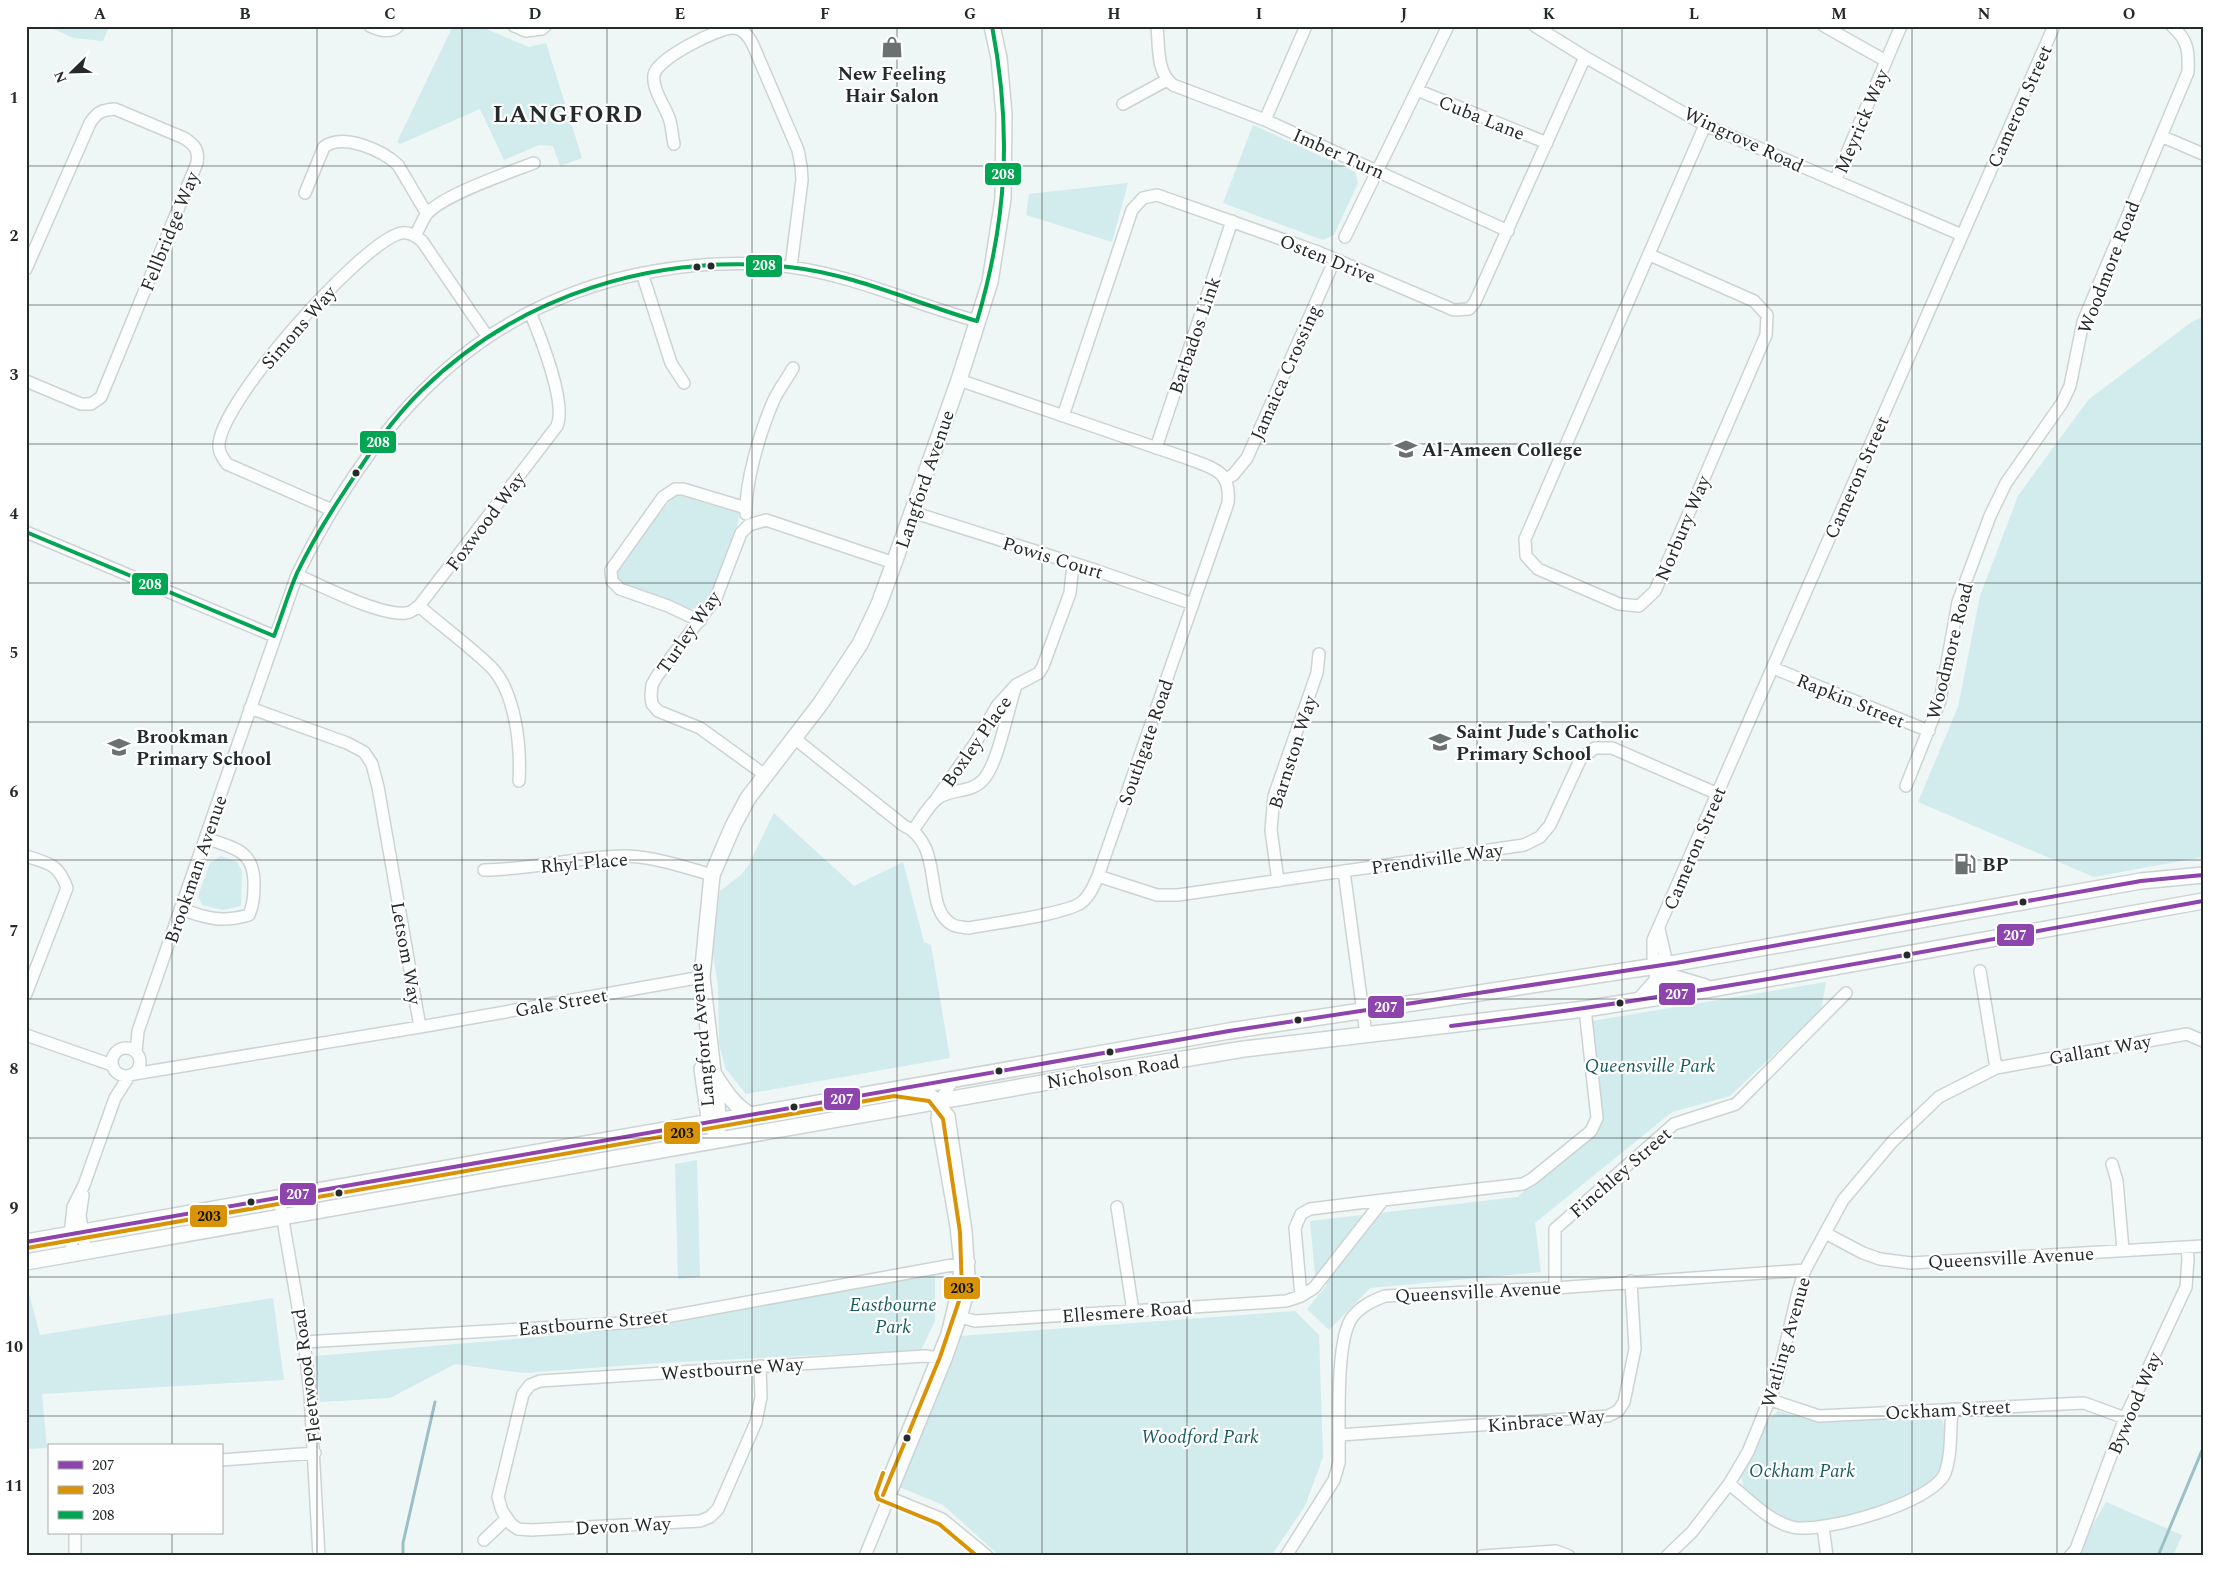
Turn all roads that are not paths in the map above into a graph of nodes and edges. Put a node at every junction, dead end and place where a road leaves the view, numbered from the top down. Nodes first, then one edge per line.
1 (370, 26) edge
2 (398, 26) edge
3 (514, 26) edge
4 (545, 26) edge
5 (992, 26) edge
6 (1158, 26) edge
7 (1306, 26) edge
8 (1448, 26) edge
9 (1534, 26) edge
10 (1824, 26) edge
11 (1901, 26) edge
12 (2054, 26) edge
13 (2172, 26) edge
14 (1585, 57) junction
15 (1886, 61) junction
16 (1167, 80) junction
17 (1417, 90) junction
18 (1123, 104) dead end
19 (1265, 120) junction
20 (1705, 125) junction
21 (2161, 136) junction
22 (674, 144) dead end
23 (1547, 144) junction
24 (2203, 154) edge
25 (534, 163) dead end
26 (1377, 170) junction
27 (1835, 181) junction
28 (305, 192) dead end
29 (427, 214) junction
30 (1232, 221) junction
31 (1508, 230) junction
32 (1962, 235) junction
33 (415, 236) junction
34 (1345, 237) dead end
35 (1650, 254) junction
36 (1335, 259) junction
37 (791, 267) junction
38 (26, 269) edge
39 (642, 273) junction
40 (530, 312) junction
41 (976, 322) junction
42 (487, 336) junction
43 (793, 368) dead end
44 (959, 380) junction
45 (26, 381) edge
46 (684, 383) dead end
47 (1063, 416) junction
48 (1156, 448) junction
49 (1226, 479) junction
50 (746, 508) junction
51 (332, 510) junction
52 (912, 512) junction
53 (749, 525) junction
54 (26, 532) edge
55 (894, 563) junction
56 (1074, 564) junction
57 (297, 575) junction
58 (1193, 604) junction
59 (419, 606) junction
60 (700, 621) junction
61 (274, 636) junction
62 (1319, 654) dead end
63 (1773, 668) junction
64 (1016, 685) junction
65 (250, 708) junction
66 (1929, 732) junction
67 (794, 738) junction
68 (765, 775) junction
69 (519, 781) dead end
70 (1906, 786) dead end
71 (1718, 794) junction
72 (937, 798) junction
73 (914, 830) junction
74 (206, 838) junction
75 (26, 856) edge
76 (484, 870) dead end
77 (1344, 872) junction
78 (2203, 875) edge
79 (1098, 876) junction
80 (711, 881) junction
81 (1278, 881) junction
82 (2203, 901) edge
83 (180, 909) junction
84 (32, 961) edge
85 (1659, 965) junction
86 (1980, 971) dead end
87 (698, 977) junction
88 (1711, 989) junction
89 (1846, 993) dead end
90 (26, 994) edge
91 (1640, 1000) junction
92 (1585, 1009) junction
93 (1364, 1010) junction
94 (420, 1027) junction
95 (26, 1034) edge
96 (1366, 1035) junction
97 (2203, 1041) edge
98 (134, 1053) junction
99 (114, 1064) junction
100 (170, 1068) junction
101 (1996, 1068) junction
102 (712, 1070) junction
103 (131, 1075) junction
104 (953, 1080) junction
105 (894, 1090) junction
106 (115, 1098) junction
107 (939, 1102) junction
108 (750, 1116) junction
109 (715, 1122) junction
110 (743, 1136) junction
111 (698, 1144) junction
112 (2112, 1164) dead end
113 (279, 1197) junction
114 (1383, 1200) junction
115 (1117, 1207) dead end
116 (283, 1216) junction
117 (76, 1233) junction
118 (1825, 1233) junction
119 (26, 1242) edge
120 (2203, 1246) edge
121 (2187, 1248) junction
122 (2123, 1250) junction
123 (79, 1253) junction
124 (26, 1262) edge
125 (964, 1263) junction
126 (1805, 1270) junction
127 (1632, 1281) junction
128 (1555, 1288) junction
129 (1301, 1296) junction
130 (1133, 1311) junction
131 (957, 1316) junction
132 (304, 1342) junction
133 (942, 1358) junction
134 (760, 1366) junction
135 (1771, 1400) junction
136 (1952, 1409) junction
137 (2125, 1418) junction
138 (1340, 1435) junction
139 (315, 1453) junction
140 (222, 1460) edge
141 (1729, 1484) junction
142 (885, 1495) junction
143 (506, 1519) junction
144 (1823, 1527) junction
145 (75, 1534) edge
146 (484, 1540) dead end
147 (75, 1556) edge
148 (319, 1556) edge
149 (856, 1556) edge
150 (865, 1556) edge
151 (987, 1556) edge
152 (1286, 1556) edge
153 (1482, 1556) edge
154 (1569, 1556) edge
155 (1667, 1556) edge
156 (1827, 1556) edge
157 (2070, 1556) edge

1 - 2 street
3 - 4 street
5 - 41 main road, Langford Avenue
6 - 16 street
7 - 19 street
8 - 17 street
9 - 14 street, Wingrove Road
10 - 15 street, Meyrick Way
11 - 15 street, Meyrick Way
12 - 32 street, Cameron Street
13 - 21 street, Woodmore Road
14 - 20 street, Wingrove Road
14 - 23 street, Osten Drive
15 - 27 street, Meyrick Way
16 - 18 street
16 - 19 street, Imber Turn
17 - 23 street, Cuba Lane
17 - 26 street
19 - 26 street, Imber Turn
20 - 27 street, Wingrove Road
20 - 35 street, Norbury Way
21 - 24 street
21 - 66 street, Woodmore Road
22 - 37 street
23 - 31 street, Osten Drive
25 - 29 street
26 - 31 street, Imber Turn
26 - 34 street
27 - 32 street, Wingrove Road
28 - 29 street
29 - 33 street
30 - 36 street, Osten Drive
30 - 47 street, Osten Drive
30 - 48 street, Barbados Link
31 - 36 street, Osten Drive
32 - 63 street, Cameron Street
33 - 42 street
33 - 51 street, Simons Way
35 - 35 street, Norbury Way
36 - 49 street, Jamaica Crossing
37 - 39 street, Brookman Avenue
37 - 41 street, Brookman Avenue
38 - 45 street, Fellbridge Way
39 - 40 street, Brookman Avenue
39 - 46 street
40 - 42 street, Brookman Avenue
40 - 59 street, Foxwood Way
41 - 44 main road, Langford Avenue
42 - 51 street, Brookman Avenue
43 - 50 street
44 - 47 street
44 - 52 main road, Langford Avenue
47 - 48 street
48 - 49 street
49 - 58 street, Southgate Road
50 - 53 street
50 - 60 street
51 - 57 street, Brookman Avenue
52 - 55 main road, Langford Avenue
52 - 56 street, Powis Court
53 - 55 street
53 - 60 street, Turley Way
54 - 61 street
55 - 67 main road, Langford Avenue
56 - 58 street, Powis Court
56 - 64 street, Boxley Place
57 - 59 street
57 - 61 street, Brookman Avenue
58 - 79 street, Southgate Road
59 - 69 street
60 - 68 street, Turley Way
61 - 65 street, Brookman Avenue
62 - 81 street, Barnston Way
63 - 66 street, Rapkin Street
63 - 71 street, Cameron Street
64 - 72 street, Boxley Place
64 - 72 street, Boxley Place
65 - 74 street, Brookman Avenue
65 - 94 street, Letsom Way
66 - 70 street, Woodmore Road
67 - 68 main road, Langford Avenue
67 - 73 street, Southgate Road
68 - 80 main road, Langford Avenue
71 - 77 street, Prendiville Way
71 - 85 street, Cameron Street
72 - 73 street, Boxley Place
73 - 79 street, Southgate Road
74 - 83 street, Brookman Avenue
74 - 83 street
75 - 84 street
76 - 80 street, Rhyl Place
77 - 81 street, Prendiville Way
77 - 93 street
78 - 85 main road, Nicholson Road
79 - 81 street, Prendiville Way
80 - 87 main road, Langford Avenue
82 - 88 main road, Nicholson Road
83 - 98 street, Brookman Avenue
84 - 90 street
85 - 88 main road
85 - 91 main road
85 - 93 main road, Nicholson Road
86 - 101 street
87 - 94 street, Gale Street
87 - 102 main road, Langford Avenue
87 - 109 main road, Langford Avenue
88 - 91 main road, Nicholson Road
89 - 128 street, Finchley Street
91 - 92 main road, Nicholson Road
92 - 96 main road, Nicholson Road
92 - 114 street
93 - 96 street
93 - 104 main road, Nicholson Road
94 - 100 street, Letsom Way
95 - 99 street
96 - 107 main road, Nicholson Road
97 - 101 street, Gallant Way
98 - 99 street
98 - 100 street, Letsom Way
98 - 103 street
99 - 103 street
99 - 106 street
100 - 103 street, Letsom Way
101 - 118 street, Watling Avenue
102 - 108 main road
102 - 109 main road, Langford Avenue
103 - 106 street
104 - 105 main road, Nicholson Road
104 - 107 street
105 - 107 street
105 - 108 main road, Nicholson Road
106 - 117 street
107 - 110 main road, Nicholson Road
107 - 125 street
108 - 109 main road, Nicholson Road
109 - 110 main road, Langford Avenue
109 - 111 main road, Langford Avenue
109 - 113 main road, Nicholson Road
110 - 111 main road, Nicholson Road
111 - 116 main road, Nicholson Road
112 - 122 street
113 - 116 street, Fleetwood Road
113 - 117 main road, Nicholson Road
114 - 129 street, Ellesmere Road
114 - 129 street
115 - 130 street
116 - 123 main road, Nicholson Road
116 - 132 street, Fleetwood Road
117 - 119 main road, Nicholson Road
117 - 123 street
118 - 122 street, Queensville Avenue
118 - 126 street, Watling Avenue
120 - 121 street, Queensville Avenue
121 - 122 street, Queensville Avenue
121 - 137 street, Bywood Way
123 - 124 main road, Nicholson Road
125 - 131 street
125 - 132 street, Eastbourne Street
126 - 127 street, Queensville Avenue
126 - 135 street, Watling Avenue
127 - 128 street, Queensville Avenue
127 - 138 street, Kinbrace Way
128 - 138 street, Queensville Avenue
129 - 130 street, Ellesmere Road
130 - 131 street, Ellesmere Road
131 - 133 street
132 - 139 street, Fleetwood Road
133 - 134 street, Westbourne Way
133 - 142 street
134 - 143 street, Devon Way
134 - 143 street, Westbourne Way
135 - 136 street, Ockham Street
135 - 141 street, Watling Avenue
136 - 137 street, Ockham Street
136 - 144 street
137 - 157 street, Bywood Way
138 - 152 street, Queensville Avenue
139 - 140 street
139 - 148 street, Fleetwood Road
141 - 144 street
141 - 155 street, Watling Avenue
142 - 149 street
142 - 150 street
142 - 151 street
143 - 146 street
144 - 156 street
145 - 147 street
153 - 154 street

